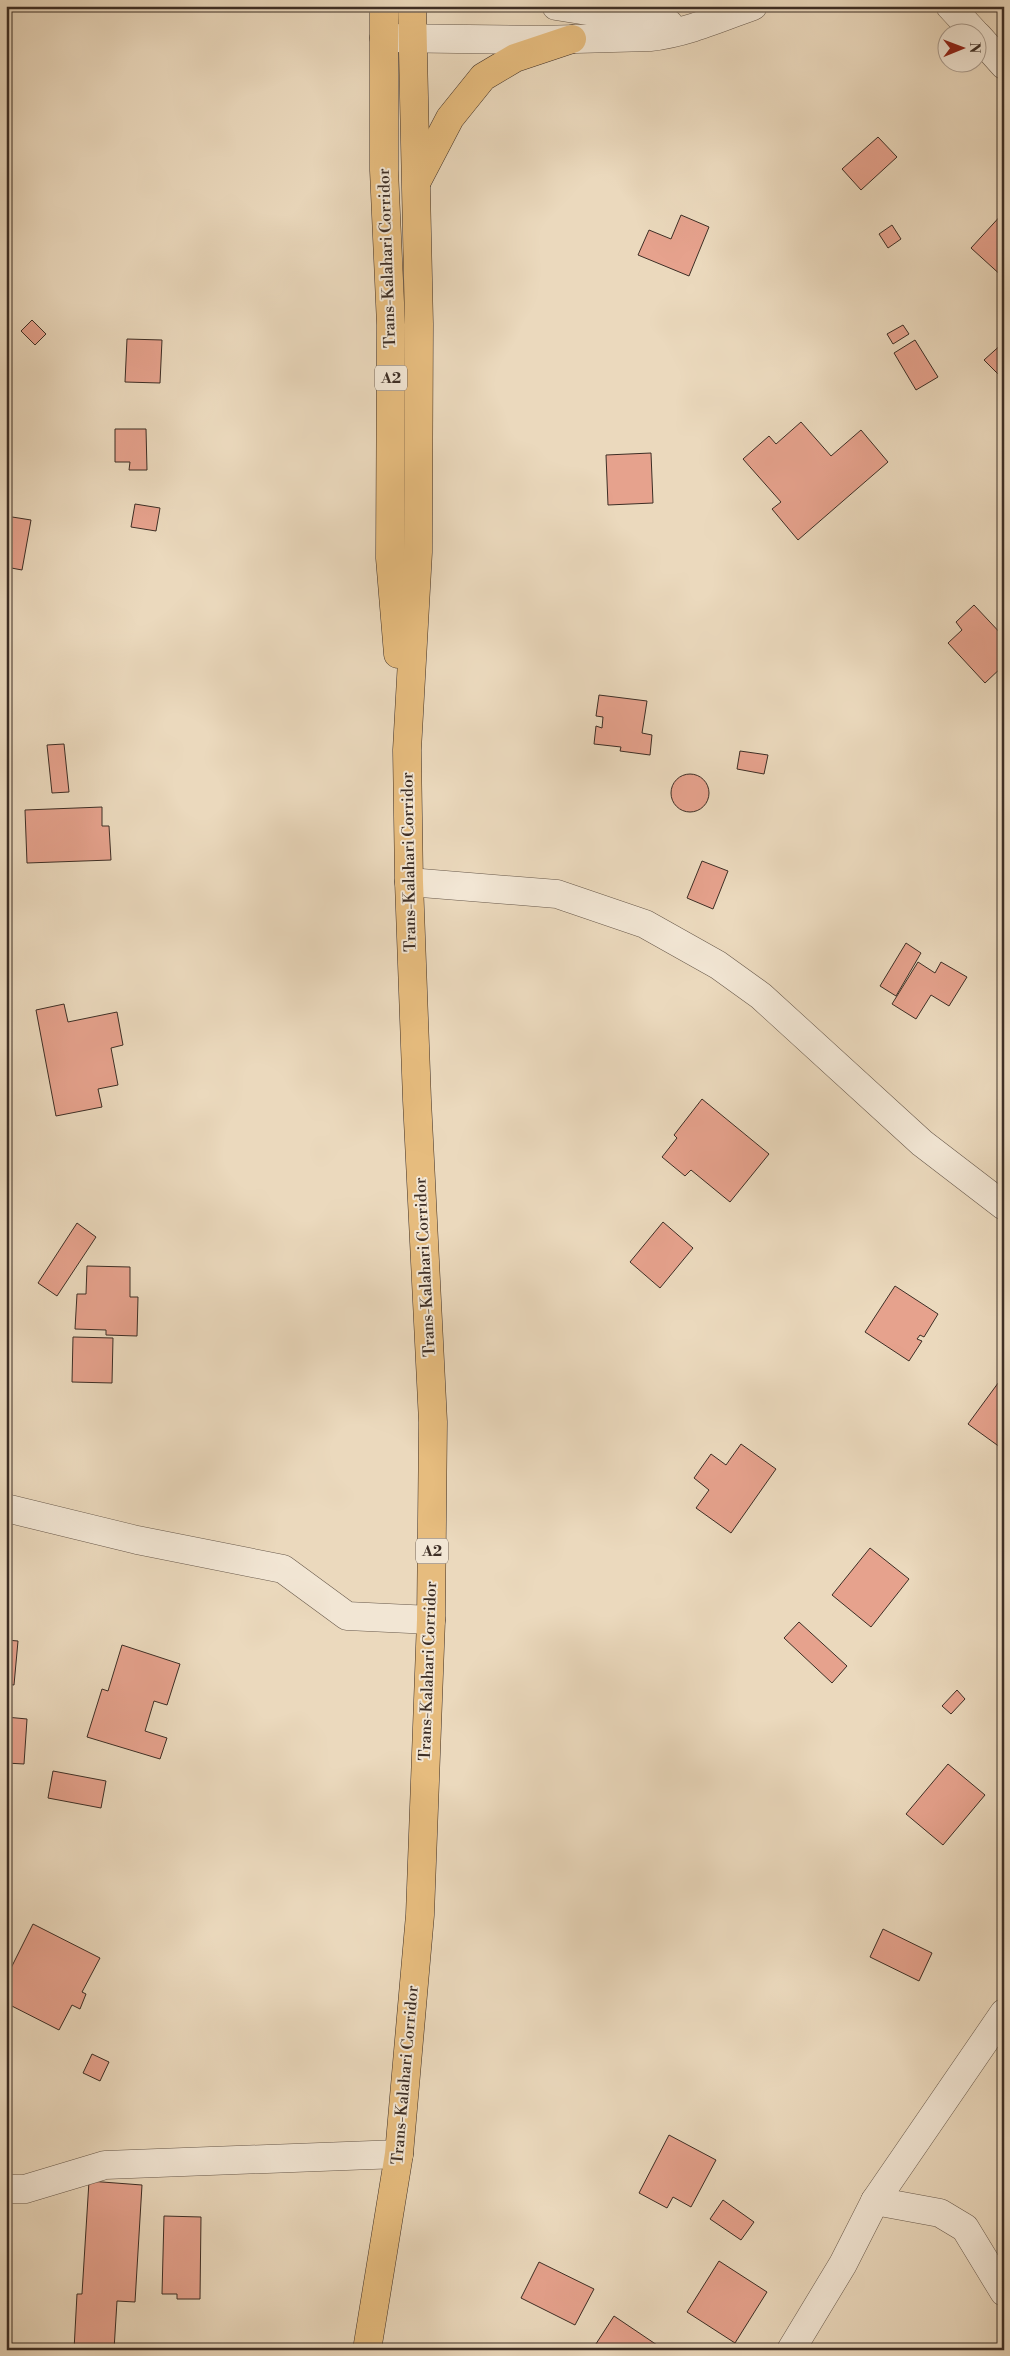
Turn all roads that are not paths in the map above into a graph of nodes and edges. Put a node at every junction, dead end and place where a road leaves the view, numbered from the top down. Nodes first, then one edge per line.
1 (384, 6) edge
2 (412, 6) edge
3 (556, 6) edge
4 (740, 6) edge
5 (753, 6) edge
6 (950, 6) edge
7 (965, 22) edge
8 (693, 27) junction
9 (384, 38) junction
10 (413, 38) junction
11 (572, 39) junction
12 (988, 48) edge
13 (1004, 66) edge
14 (416, 183) junction
15 (407, 750) junction
16 (409, 882) junction
17 (1004, 1206) edge
18 (6, 1508) edge
19 (431, 1620) junction
20 (1004, 2014) edge
21 (399, 2154) junction
22 (6, 2189) edge
23 (875, 2201) junction
24 (1004, 2292) edge
25 (372, 2346) edge
26 (791, 2350) edge

1 - 9 highway, Trans-Kalahari Corridor / A2
2 - 10 highway, Trans-Kalahari Corridor / A2
3 - 8 street
4 - 8 street
5 - 8 street
6 - 7 street
8 - 11 street
9 - 10 street
9 - 15 highway, Trans-Kalahari Corridor / A2
10 - 11 street
10 - 14 highway, Trans-Kalahari Corridor / A2
11 - 14 highway
12 - 13 street
14 - 15 highway, Trans-Kalahari Corridor / A2
15 - 16 highway, Trans-Kalahari Corridor / A2
16 - 17 street
16 - 19 highway, Trans-Kalahari Corridor / A2
18 - 19 street
19 - 21 highway, Trans-Kalahari Corridor / A2
20 - 23 street
21 - 22 street
21 - 25 highway, Trans-Kalahari Corridor / A2
23 - 24 street
23 - 26 street

